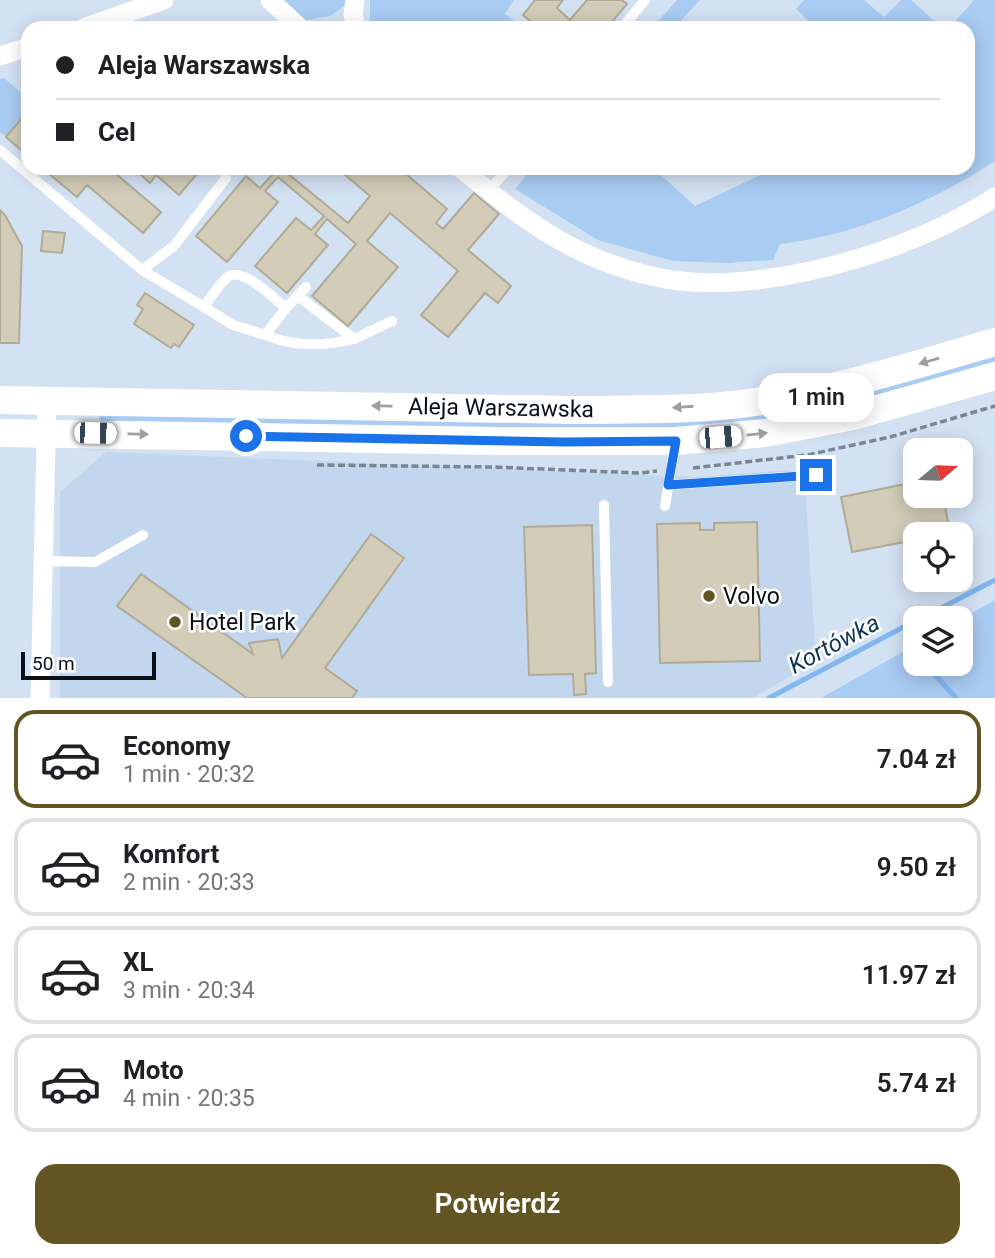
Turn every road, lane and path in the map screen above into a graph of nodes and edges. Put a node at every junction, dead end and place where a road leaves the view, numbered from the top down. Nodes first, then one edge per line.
1 (164, 0) edge
2 (270, 0) edge
3 (355, 0) edge
4 (645, 0) edge
5 (103, 21) edge
6 (292, 21) edge
7 (355, 21) edge
8 (628, 21) edge
9 (21, 49) edge
10 (0, 56) edge
11 (0, 150) edge
12 (21, 168) edge
13 (30, 175) edge
14 (469, 175) edge
15 (503, 175) edge
16 (226, 178) dead end
17 (488, 191) junction
18 (995, 197) edge
19 (142, 270) junction
20 (306, 287) dead end
21 (298, 296) junction
22 (204, 307) junction
23 (286, 308) junction
24 (392, 321) dead end
25 (265, 335) junction
26 (354, 339) junction
27 (995, 342) edge
28 (995, 376) edge
29 (0, 400) edge
30 (47, 401) junction
31 (0, 433) edge
32 (46, 433) junction
33 (676, 441) junction
34 (816, 475) dead end
35 (668, 485) junction
36 (604, 506) dead end
37 (665, 506) dead end
38 (143, 535) dead end
39 (42, 561) junction
40 (608, 682) dead end
41 (40, 698) edge

1 - 5 street
2 - 6 street
3 - 7 street
4 - 8 lane
9 - 10 street
11 - 12 lane
13 - 19 lane
14 - 17 street
15 - 17 lane
16 - 19 lane
17 - 18 street
19 - 22 lane
20 - 21 lane
21 - 23 lane
21 - 26 lane
22 - 23 lane
22 - 25 lane
23 - 25 lane
24 - 26 lane
25 - 26 lane
27 -> 30 main road, Aleja Warszawska
33 -> 28 main road, Aleja Warszawska
29 - 30 main road, Aleja Warszawska
30 - 32 street
31 - 32 main road, Aleja Warszawska
32 -> 33 main road, Aleja Warszawska
32 - 39 street
33 - 35 lane
34 - 35 lane
35 - 37 lane
36 - 40 lane
38 - 39 lane
39 - 41 street

